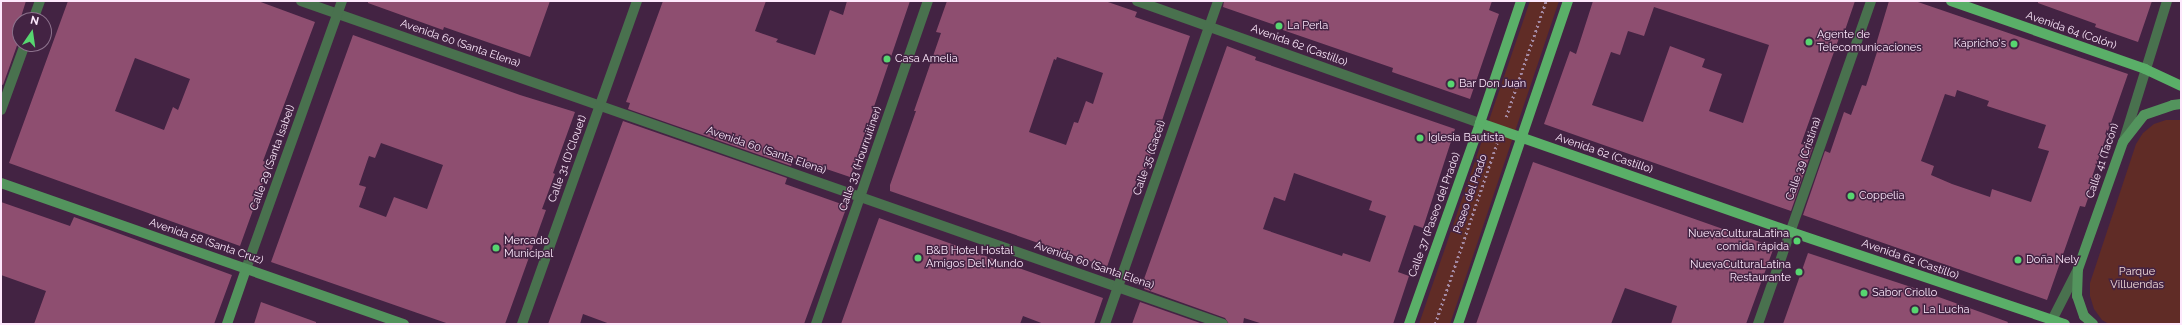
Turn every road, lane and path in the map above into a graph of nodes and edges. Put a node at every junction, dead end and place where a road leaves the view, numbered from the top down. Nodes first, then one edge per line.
1 (40, 1) edge
2 (301, 1) edge
3 (342, 1) edge
4 (637, 1) edge
5 (928, 1) edge
6 (1136, 1) edge
7 (1218, 1) edge
8 (1521, 1) edge
9 (1546, 1) edge
10 (1568, 1) edge
11 (1871, 1) edge
12 (1951, 1) edge
13 (2167, 1) edge
14 (36, 12) edge
15 (337, 14) junction
16 (1209, 27) junction
17 (22, 52) edge
18 (2145, 70) junction
19 (2181, 86) edge
20 (2181, 104) edge
21 (600, 106) junction
22 (1, 110) edge
23 (1480, 123) junction
24 (1502, 131) junction
25 (1520, 137) junction
26 (2123, 142) junction
27 (1, 183) edge
28 (860, 197) junction
29 (1791, 232) junction
30 (246, 269) junction
31 (2078, 269) junction
32 (1117, 287) junction
33 (2051, 322) edge
34 (227, 324) edge
35 (404, 324) edge
36 (522, 324) edge
37 (816, 324) edge
38 (1105, 324) edge
39 (1223, 324) edge
40 (1409, 324) edge
41 (1435, 324) edge
42 (1458, 324) edge
43 (1758, 324) edge
44 (2066, 324) edge
45 (2093, 324) edge

1 - 14 street
2 - 15 street, Avenida 60 (Santa Elena)
3 - 15 street, Calle 29 (Santa Isabel)
4 - 21 street, Calle 31 (D'Clouet)
5 - 28 street, Calle 33 (Hourruitiner)
6 - 16 street, Avenida 62 (Castillo)
7 - 16 street, Calle 35 (Gacel)
8 - 23 main road, Calle 37 (Paseo del Prado)
9 - 24 path, Paseo del Prado
10 - 25 main road
11 - 29 street, Calle 39 (Cristina)
12 - 18 main road, Avenida 64 (Colón)
13 - 18 street, Calle 41 (Tacón)
15 - 21 street, Avenida 60 (Santa Elena)
15 - 30 street, Calle 29 (Santa Isabel)
16 - 23 street, Avenida 62 (Castillo)
16 - 32 street, Calle 35 (Gacel)
17 - 22 street
18 - 19 main road, Avenida 64 (Colón)
18 - 26 street, Calle 41 (Tacón)
20 - 26 main road
21 - 28 street, Avenida 60 (Santa Elena)
21 - 36 street, Calle 31 (D'Clouet)
23 - 24 main road, Avenida 62 (Castillo)
23 - 40 main road, Calle 37 (Paseo del Prado)
24 - 25 main road, Avenida 62 (Castillo)
24 - 41 path, Paseo del Prado
25 - 29 main road, Avenida 62 (Castillo)
25 - 42 main road
26 - 31 main road, Calle 41 (Tacón)
27 - 30 main road, Avenida 58 (Santa Cruz)
28 - 32 street, Avenida 60 (Santa Elena)
28 - 37 street, Calle 33 (Hourruitiner)
29 - 33 main road, Avenida 62 (Castillo)
29 - 43 street, Calle 39 (Cristina)
30 - 34 main road, Calle 29 (Santa Isabel)
30 - 35 main road, Avenida 58 (Santa Cruz)
31 - 33 street, Calle 41 (Tacón)
31 - 45 main road
32 - 38 street, Calle 35 (Gacel)
32 - 39 street, Avenida 60 (Santa Elena)
33 - 44 main road, Avenida 62 (Castillo)

